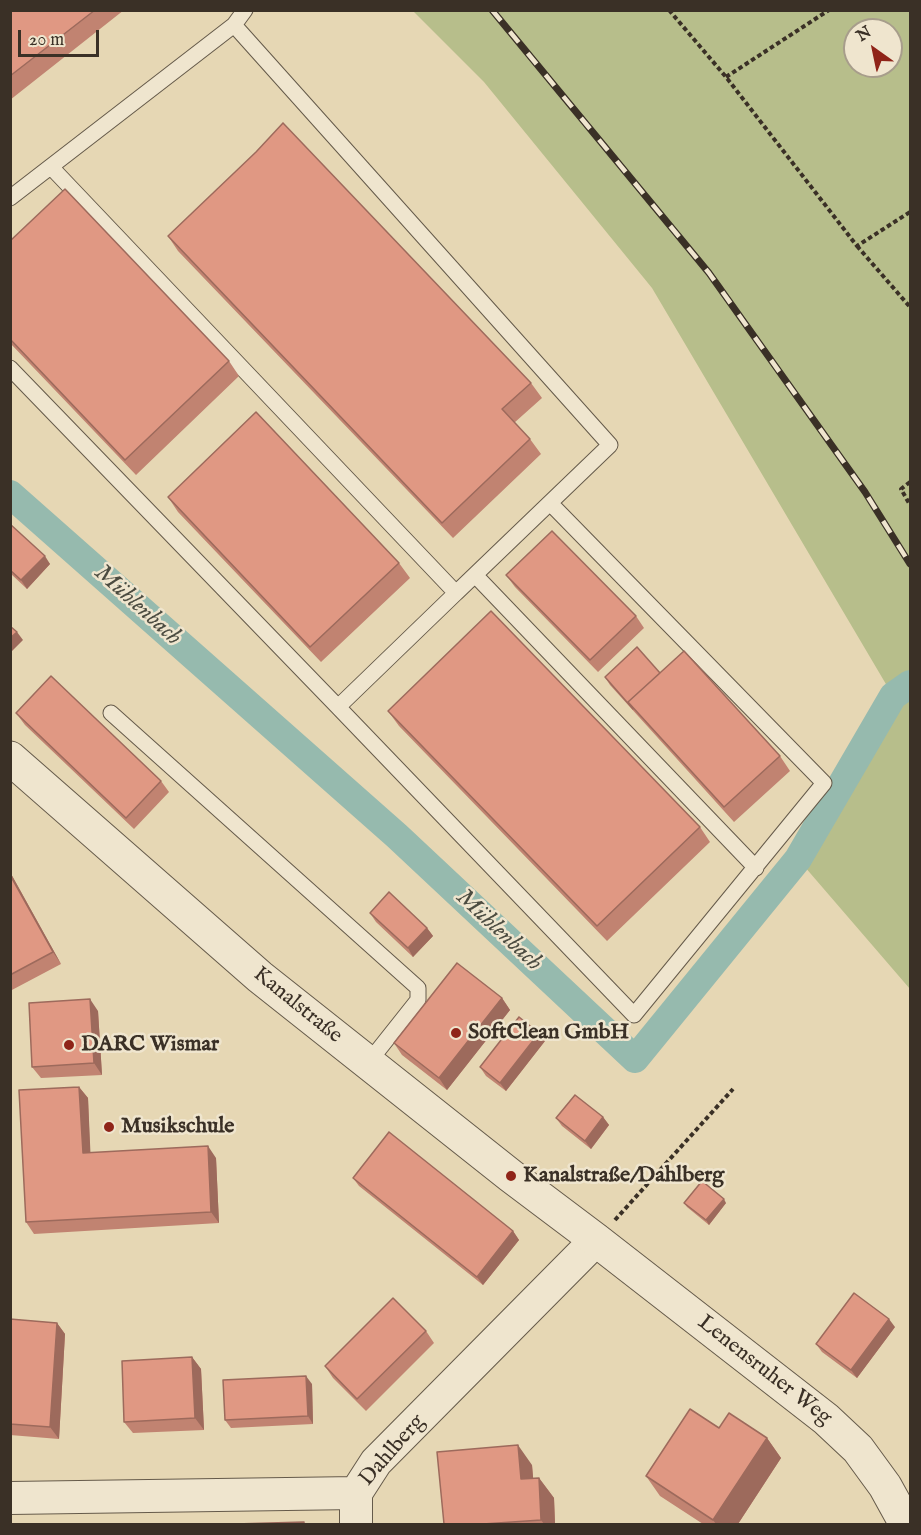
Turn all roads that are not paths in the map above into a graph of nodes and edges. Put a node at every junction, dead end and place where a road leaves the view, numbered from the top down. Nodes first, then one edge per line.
1 (245, 10) edge
2 (234, 25) junction
3 (51, 167) junction
4 (10, 198) edge
5 (10, 368) edge
6 (550, 503) junction
7 (475, 575) junction
8 (456, 593) junction
9 (338, 707) junction
10 (111, 713) dead end
11 (13, 765) edge
12 (756, 868) junction
13 (368, 1063) junction
14 (596, 1240) junction
15 (356, 1493) junction
16 (10, 1498) edge
17 (356, 1524) edge
18 (906, 1524) edge

1 - 2 lane
2 - 3 lane
2 - 6 lane
3 - 4 lane
3 - 8 lane
5 - 9 lane
6 - 7 lane
6 - 12 lane
7 - 8 lane
7 - 12 lane
8 - 9 lane
9 - 12 lane
10 - 13 lane
11 - 13 street, Kanalstraße
13 - 14 street, Kanalstraße
14 - 15 street, Dahlberg
14 - 18 street, Lenensruher Weg
15 - 16 street, Dahlberg
15 - 17 street

